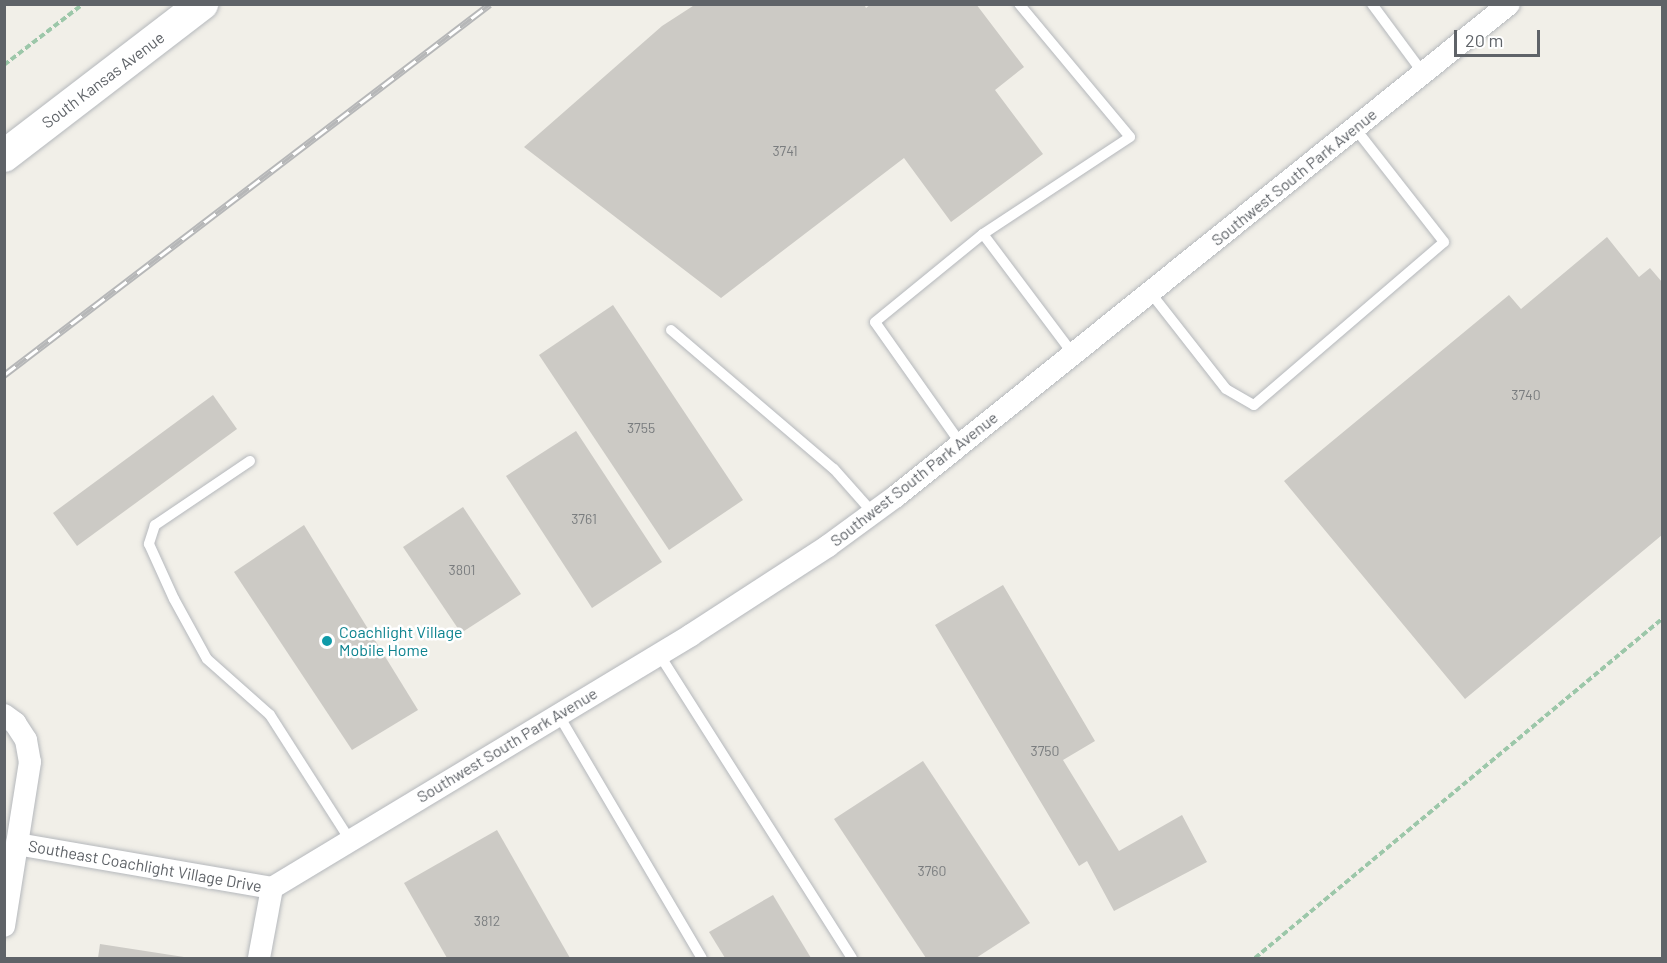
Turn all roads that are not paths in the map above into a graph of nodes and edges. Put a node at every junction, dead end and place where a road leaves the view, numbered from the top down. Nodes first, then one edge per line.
1 (202, 4) edge
2 (1019, 4) edge
3 (1372, 4) edge
4 (1509, 4) edge
5 (1423, 73) junction
6 (1355, 128) junction
7 (4, 156) edge
8 (983, 234) junction
9 (1150, 292) junction
10 (670, 330) dead end
11 (1073, 354) junction
12 (961, 444) junction
13 (250, 461) dead end
14 (873, 513) junction
15 (659, 654) junction
16 (558, 714) junction
17 (4, 715) edge
18 (350, 840) junction
19 (17, 844) junction
20 (272, 888) junction
21 (4, 926) edge
22 (259, 958) edge
23 (702, 958) edge
24 (852, 958) edge

1 - 7 main road, South Kansas Avenue
2 - 8 lane
3 - 5 lane
4 - 5 street, Southwest South Park Avenue
5 - 6 street, Southwest South Park Avenue
6 - 9 street, Southwest South Park Avenue
6 - 9 lane
8 - 11 lane
8 - 12 lane
9 - 11 street, Southwest South Park Avenue
10 - 14 lane
11 - 12 street, Southwest South Park Avenue
12 - 14 street, Southwest South Park Avenue
13 - 18 lane
14 - 15 street, Southwest South Park Avenue
15 - 16 street, Southwest South Park Avenue
15 - 24 lane
16 - 18 street, Southwest South Park Avenue
16 - 23 lane
17 - 19 street
18 - 20 street, Southwest South Park Avenue
19 - 20 street, Southeast Coachlight Village Drive
19 - 21 street
20 - 22 street

